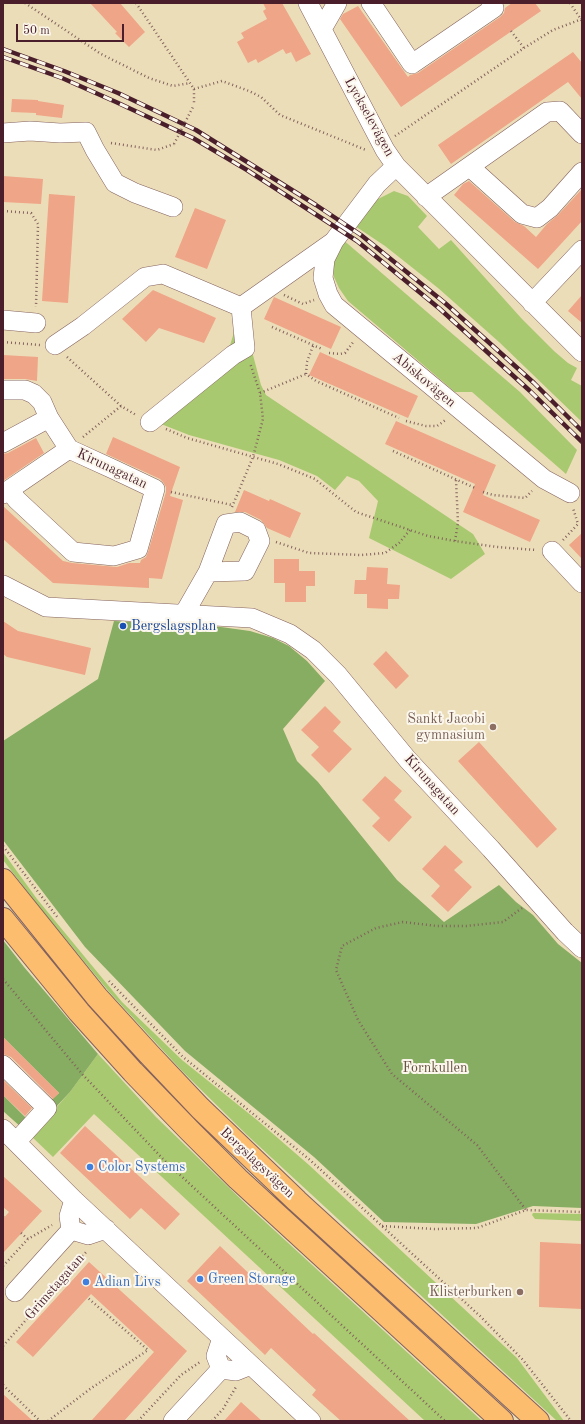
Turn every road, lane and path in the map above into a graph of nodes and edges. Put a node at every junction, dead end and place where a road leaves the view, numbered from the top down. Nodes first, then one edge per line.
1 (25, 3) edge
2 (136, 3) edge
3 (308, 3) edge
4 (337, 3) edge
5 (371, 3) edge
6 (491, 3) edge
7 (570, 3) edge
8 (581, 20) edge
9 (322, 29) junction
10 (511, 31) dead end
11 (524, 48) junction
12 (190, 83) junction
13 (194, 90) junction
14 (86, 132) junction
15 (3, 133) edge
16 (582, 134) edge
17 (385, 150) junction
18 (396, 166) junction
19 (470, 167) junction
20 (582, 172) edge
21 (426, 197) junction
22 (173, 207) dead end
23 (3, 211) edge
24 (334, 241) junction
25 (582, 250) edge
26 (270, 287) junction
27 (328, 294) junction
28 (532, 303) junction
29 (242, 307) junction
30 (3, 320) edge
31 (36, 323) joint
32 (272, 327) dead end
33 (364, 330) junction
34 (3, 342) edge
35 (55, 345) junction
36 (313, 346) junction
37 (245, 348) junction
38 (322, 349) dead end
39 (582, 352) edge
40 (329, 353) dead end
41 (306, 374) junction
42 (3, 390) edge
43 (260, 393) junction
44 (121, 406) junction
45 (460, 410) junction
46 (49, 418) junction
47 (399, 418) dead end
48 (406, 421) dead end
49 (150, 422) junction
50 (3, 443) edge
51 (69, 449) junction
52 (393, 451) dead end
53 (253, 457) junction
54 (544, 479) junction
55 (456, 480) junction
56 (475, 488) dead end
57 (6, 492) edge
58 (171, 492) dead end
59 (483, 492) dead end
60 (570, 494) joint
61 (232, 505) junction
62 (226, 524) junction
63 (410, 530) junction
64 (260, 541) junction
65 (455, 541) junction
66 (552, 551) junction
67 (208, 572) junction
68 (582, 583) edge
69 (3, 585) edge
70 (184, 614) junction
71 (3, 846) edge
72 (3, 880) edge
73 (535, 898) junction
74 (3, 919) edge
75 (60, 920) dead end
76 (582, 948) edge
77 (105, 976) dead end
78 (3, 979) edge
79 (3, 1065) edge
80 (3, 1128) edge
81 (17, 1141) junction
82 (74, 1200) junction
83 (526, 1210) junction
84 (582, 1212) edge
85 (53, 1225) dead end
86 (382, 1226) junction
87 (106, 1229) junction
88 (71, 1230) junction
89 (21, 1233) dead end
90 (28, 1238) junction
91 (87, 1250) dead end
92 (3, 1266) edge
93 (64, 1277) junction
94 (70, 1282) dead end
95 (15, 1292) dead end
96 (88, 1298) dead end
97 (222, 1338) junction
98 (3, 1346) edge
99 (252, 1366) junction
100 (221, 1369) junction
101 (3, 1385) edge
102 (40, 1421) edge
103 (48, 1421) edge
104 (138, 1421) edge
105 (173, 1421) edge
106 (212, 1421) edge
107 (311, 1421) edge
108 (445, 1421) edge
109 (502, 1421) edge
110 (538, 1421) edge
111 (571, 1421) edge

1 - 12 path
2 - 12 path
3 - 9 street, Lyckselevägen
4 - 9 street
5 - 6 street
7 - 8 path
8 - 11 path
9 - 17 street, Lyckselevägen
10 - 11 path
11 - 17 path
12 - 13 path
13 - 14 path, bridge
13 - 17 path
14 - 15 street
14 - 22 street
16 - 19 street
17 - 18 street, Lyckselevägen
18 - 21 street, Lyckselevägen
18 - 24 street, Abiskovägen
19 - 20 street
19 - 21 street
21 - 28 street, Lyckselevägen
23 - 31 path
24 - 26 street, Abiskovägen
24 - 27 street, Abiskovägen
25 - 28 street
26 - 27 path
26 - 29 street, Abiskovägen
27 - 33 street, Abiskovägen
28 - 39 street, Lyckselevägen
29 - 35 street
29 - 37 street
30 - 31 street
32 - 36 path
33 - 40 path
33 - 45 street, Abiskovägen
34 - 35 path
35 - 44 path
36 - 38 path
36 - 41 path
37 - 43 path
37 - 49 street
41 - 43 path
41 - 47 path
42 - 46 street, Kirunagatan
43 - 53 path
44 - 49 path
44 - 51 path
45 - 48 path
45 - 54 street, Abiskovägen
46 - 50 street
46 - 51 street, Kirunagatan
49 - 53 path
51 - 57 street, Kirunagatan
51 - 57 street, Kirunagatan
52 - 55 path
53 - 61 path
53 - 63 path
54 - 59 path
54 - 60 street, Abiskovägen
55 - 56 path
55 - 65 path
58 - 61 path
60 - 66 path
61 - 62 path
62 - 64 street
62 - 67 street
63 - 64 path
63 - 65 path
64 - 67 street
65 - 66 path
66 - 68 street
67 - 70 street
69 - 70 street, Kirunagatan
70 - 73 street, Kirunagatan
71 - 75 path
72 - 110 main road, Bergslagsvägen
73 - 76 street, Kirunagatan
73 - 83 path
74 - 109 main road, Bergslagsvägen
77 - 86 path
78 - 108 path
79 - 81 street
80 - 81 street
81 - 82 street
82 - 87 street
82 - 88 street
83 - 84 path
83 - 86 path
85 - 90 path
86 - 111 path
87 - 88 street
87 - 97 street
88 - 95 street
89 - 90 path
90 - 92 path
91 - 93 path, Grimstagatan
93 - 94 path
93 - 98 path, Grimstagatan
96 - 103 path
97 - 99 street
97 - 100 street
97 - 104 path
99 - 100 street
99 - 106 path
99 - 107 street
100 - 105 street
101 - 102 path

